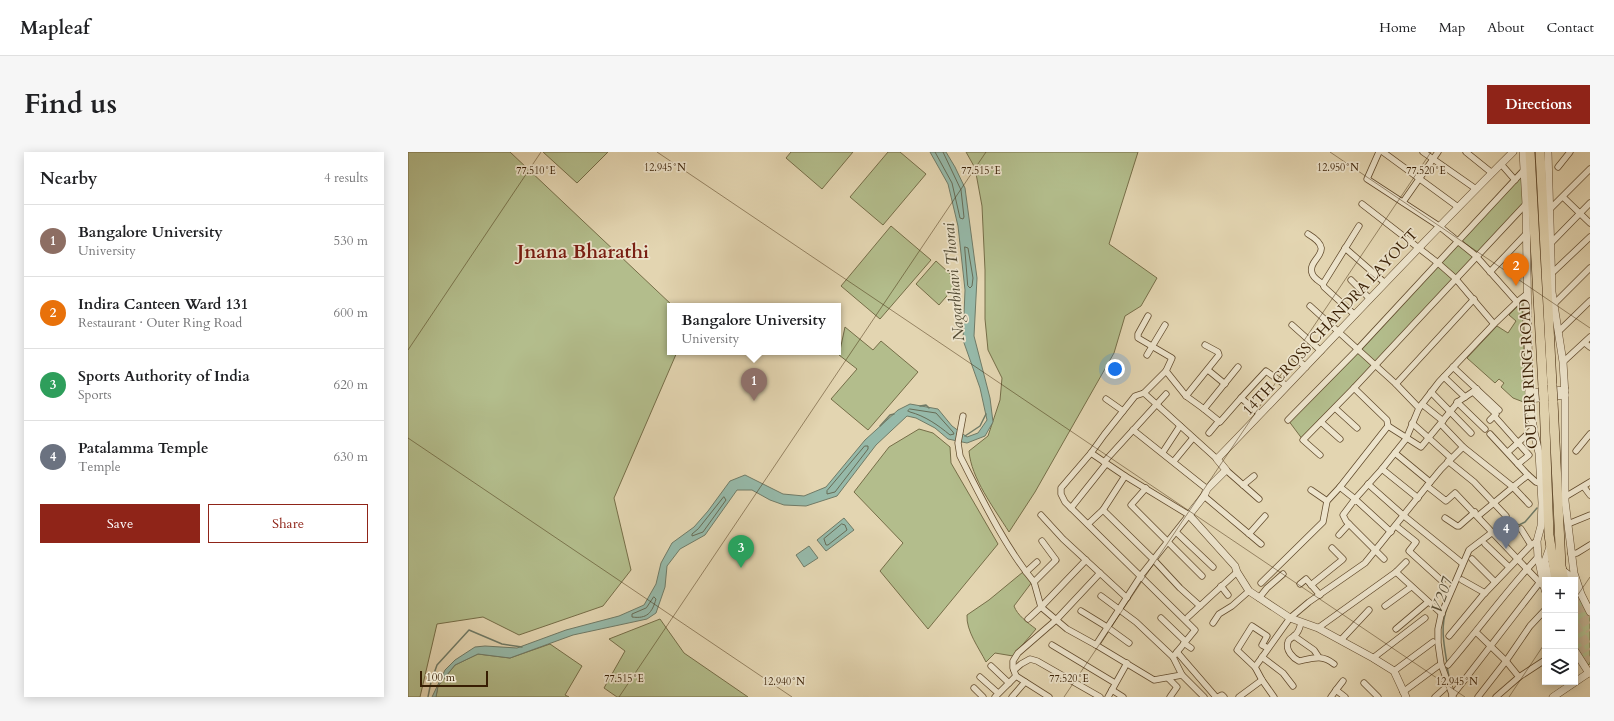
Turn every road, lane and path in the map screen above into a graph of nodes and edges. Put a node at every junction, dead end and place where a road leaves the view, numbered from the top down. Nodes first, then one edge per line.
1 (1379, 152) edge
2 (1383, 152) edge
3 (1423, 152) edge
4 (1438, 152) edge
5 (1466, 152) edge
6 (1523, 152) edge
7 (1530, 152) edge
8 (1540, 152) edge
9 (1548, 152) edge
10 (1570, 152) edge
11 (1509, 153) edge
12 (1432, 159) junction
13 (1501, 164) junction
14 (1558, 168) dead end
15 (1590, 168) edge
16 (1524, 170) junction
17 (1492, 173) junction
18 (1420, 178) junction
19 (1515, 180) junction
20 (1476, 189) junction
21 (1563, 197) junction
22 (1404, 202) junction
23 (1590, 203) edge
24 (1362, 204) dead end
25 (1526, 204) junction
26 (1458, 207) junction
27 (1549, 210) junction
28 (1580, 213) junction
29 (1590, 223) edge
30 (1359, 226) dead end
31 (1439, 226) junction
32 (1308, 234) dead end
33 (1526, 234) junction
34 (1590, 236) edge
35 (1457, 242) junction
36 (1551, 243) junction
37 (1418, 247) junction
38 (1345, 248) junction
39 (1476, 256) junction
40 (1438, 263) junction
41 (1590, 268) edge
42 (1490, 272) junction
43 (1552, 274) junction
44 (1455, 278) junction
45 (1351, 280) dead end
46 (1385, 283) junction
47 (1323, 284) junction
48 (1527, 294) junction
49 (1370, 298) junction
50 (1474, 299) junction
51 (1590, 301) edge
52 (1517, 302) junction
53 (1554, 304) junction
54 (1310, 306) dead end
55 (1355, 315) junction
56 (1148, 316) dead end
57 (1165, 324) dead end
58 (1494, 324) junction
59 (1292, 325) dead end
60 (1558, 332) junction
61 (1339, 333) junction
62 (1131, 334) dead end
63 (1590, 337) edge
64 (1138, 338) junction
65 (1585, 343) junction
66 (1205, 345) dead end
67 (1152, 346) junction
68 (1590, 347) edge
69 (1357, 350) junction
70 (1321, 351) junction
71 (1147, 355) dead end
72 (1295, 358) dead end
73 (1563, 362) junction
74 (1375, 366) junction
75 (1238, 367) dead end
76 (1306, 367) junction
77 (1453, 367) junction
78 (1208, 370) junction
79 (1166, 371) junction
80 (1444, 377) junction
81 (1224, 384) junction
82 (1396, 384) junction
83 (1287, 386) junction
84 (1547, 386) junction
85 (1354, 388) junction
86 (1475, 391) junction
87 (1431, 392) junction
88 (1565, 392) junction
89 (1144, 393) junction
90 (1166, 394) dead end
91 (1186, 396) junction
92 (1529, 396) junction
93 (1465, 397) junction
94 (1241, 398) junction
95 (1106, 399) dead end
96 (1548, 400) junction
97 (1457, 402) junction
98 (1156, 404) junction
99 (1420, 406) junction
100 (1335, 408) junction
101 (1204, 410) junction
102 (1499, 410) dead end
103 (1123, 411) junction
104 (1451, 411) junction
105 (1260, 414) junction
106 (963, 416) dead end
107 (1288, 420) dead end
108 (1219, 422) junction
109 (1321, 422) junction
110 (1412, 423) junction
111 (1442, 423) junction
112 (1180, 426) junction
113 (1388, 426) junction
114 (1357, 428) dead end
115 (1534, 428) junction
116 (1133, 430) junction
117 (1210, 433) dead end
118 (1471, 433) dead end
119 (1590, 434) edge
120 (1429, 437) junction
121 (1193, 438) junction
122 (1340, 439) dead end
123 (1406, 439) junction
124 (1518, 443) junction
125 (1463, 447) junction
126 (1576, 451) dead end
127 (1163, 452) junction
128 (1508, 452) junction
129 (1090, 453) junction
130 (1395, 453) junction
131 (1320, 455) dead end
132 (1217, 459) junction
133 (1450, 460) junction
134 (1174, 461) junction
135 (1105, 463) junction
136 (1518, 464) junction
137 (1382, 469) junction
138 (1226, 470) junction
139 (1528, 475) junction
140 (1125, 476) junction
141 (1254, 476) dead end
142 (1590, 482) edge
143 (1540, 483) junction
144 (1368, 484) junction
145 (1429, 484) junction
146 (1243, 485) junction
147 (1584, 486) junction
148 (1340, 487) junction
149 (1513, 487) junction
150 (1146, 488) junction
151 (1207, 489) junction
152 (1311, 490) dead end
153 (1565, 495) junction
154 (1590, 495) edge
155 (1204, 496) junction
156 (1418, 498) junction
157 (1259, 499) dead end
158 (1355, 499) junction
159 (1326, 502) junction
160 (1495, 502) junction
161 (1528, 504) dead end
162 (1071, 508) junction
163 (1104, 510) junction
164 (1476, 514) junction
165 (1189, 515) junction
166 (1041, 516) dead end
167 (1265, 516) dead end
168 (1403, 516) junction
169 (1506, 516) dead end
170 (1590, 516) edge
171 (1445, 518) dead end
172 (1088, 524) junction
173 (1349, 524) junction
174 (1568, 524) junction
175 (1396, 526) junction
176 (1545, 526) junction
177 (1559, 527) junction
178 (1521, 529) dead end
179 (1176, 532) junction
180 (1391, 532) junction
181 (1249, 534) junction
182 (1490, 534) dead end
183 (1339, 535) dead end
184 (1042, 541) dead end
185 (1538, 541) junction
186 (1168, 543) junction
187 (1261, 544) dead end
188 (1485, 544) dead end
189 (1531, 545) junction
190 (1590, 545) edge
191 (1550, 547) junction
192 (1332, 548) dead end
193 (1376, 551) junction
194 (1571, 554) junction
195 (1538, 557) junction
196 (1518, 558) junction
197 (1153, 559) junction
198 (1384, 559) dead end
199 (1472, 559) dead end
200 (1086, 560) junction
201 (1037, 562) dead end
202 (1406, 562) dead end
203 (1462, 563) junction
204 (1213, 567) dead end
205 (1509, 567) junction
206 (1527, 568) junction
207 (1562, 570) junction
208 (1026, 572) junction
209 (1237, 572) junction
210 (1396, 572) junction
211 (1100, 573) junction
212 (1283, 574) dead end
213 (1202, 576) dead end
214 (1548, 577) edge
215 (1555, 577) edge
216 (1563, 577) edge
217 (1570, 577) edge
218 (1141, 578) junction
219 (1462, 580) dead end
220 (1542, 580) edge
221 (1442, 581) dead end
222 (1034, 582) junction
223 (1495, 582) junction
224 (1261, 583) dead end
225 (1300, 584) dead end
226 (1311, 585) junction
227 (1542, 585) edge
228 (1221, 586) junction
229 (1411, 587) junction
230 (1542, 587) edge
231 (1249, 591) junction
232 (1485, 593) junction
233 (1228, 595) dead end
234 (1320, 595) junction
235 (1101, 596) dead end
236 (1127, 598) junction
237 (1259, 598) junction
238 (1428, 602) junction
239 (1200, 606) junction
240 (1385, 606) dead end
241 (1041, 607) junction
242 (1120, 609) junction
243 (1369, 610) dead end
244 (1081, 611) dead end
245 (1590, 612) edge
246 (1542, 613) edge
247 (1442, 614) junction
248 (1188, 617) dead end
249 (1161, 618) dead end
250 (1290, 618) junction
251 (1425, 618) dead end
252 (1028, 619) dead end
253 (1056, 620) junction
254 (1213, 623) dead end
255 (1302, 623) junction
256 (1107, 627) junction
257 (1318, 628) junction
258 (1396, 629) dead end
259 (1476, 632) junction
260 (1294, 636) junction
261 (1449, 636) dead end
262 (1341, 640) junction
263 (1184, 642) junction
264 (1433, 642) dead end
265 (1129, 643) dead end
266 (1052, 645) dead end
267 (1096, 645) junction
268 (1490, 646) junction
269 (1191, 648) dead end
270 (1268, 648) junction
271 (1177, 652) junction
272 (1578, 655) edge
273 (1318, 656) junction
274 (1172, 657) junction
275 (1262, 657) junction
276 (1373, 658) junction
277 (1506, 661) junction
278 (1542, 662) edge
279 (1127, 664) junction
280 (1334, 664) dead end
281 (1448, 665) dead end
282 (991, 666) dead end
283 (1438, 666) dead end
284 (1255, 667) junction
285 (1394, 671) junction
286 (1015, 673) junction
287 (1590, 673) edge
288 (1182, 675) junction
289 (980, 677) dead end
290 (1519, 677) junction
291 (1168, 678) junction
292 (1262, 680) junction
293 (1343, 681) dead end
294 (1025, 682) junction
295 (1009, 683) junction
296 (1115, 683) junction
297 (1364, 683) dead end
298 (1293, 686) dead end
299 (974, 688) dead end
300 (1444, 689) dead end
301 (1112, 690) junction
302 (1336, 690) junction
303 (997, 695) edge
304 (1041, 695) edge
305 (1405, 695) edge
306 (1453, 696) edge
307 (983, 697) edge
308 (1012, 697) edge
309 (1049, 697) edge
310 (1100, 697) edge
311 (1108, 697) edge
312 (1123, 697) edge
313 (1170, 697) edge
314 (1204, 697) edge
315 (1217, 697) edge
316 (1224, 697) edge
317 (1239, 697) edge
318 (1274, 697) edge
319 (1331, 697) edge
320 (1345, 697) edge
321 (1378, 697) edge
322 (1435, 697) edge
323 (1478, 697) edge
324 (1496, 697) edge
325 (1553, 697) edge

1 - 22 street
2 - 18 street
3 - 12 street
4 - 12 street
5 - 17 street
6 - 16 street
7 - 84 highway, OUTER RING ROAD
8 - 84 highway, OUTER RING ROAD
9 - 27 street
10 - 14 street
11 - 13 street, 14TH CROSS CHANDRA LAYOUT
12 - 18 street
12 - 20 street
13 - 17 street, 14TH CROSS CHANDRA LAYOUT
13 - 19 street
15 - 21 street
16 - 19 street
16 - 25 street
17 - 20 street, 14TH CROSS CHANDRA LAYOUT
18 - 22 street
18 - 26 street
19 - 35 street
20 - 26 street, 14TH CROSS CHANDRA LAYOUT
21 - 27 street
21 - 28 street
22 - 31 street
23 - 28 street
24 - 37 street
25 - 33 street
25 - 39 street
26 - 31 street, 14TH CROSS CHANDRA LAYOUT
27 - 36 street
28 - 29 street
28 - 36 street
30 - 38 street
31 - 35 street
31 - 37 street, 14TH CROSS CHANDRA LAYOUT
32 - 47 street
33 - 42 street
33 - 48 street
34 - 43 street
35 - 39 street
35 - 40 street
36 - 43 street
37 - 40 street
37 - 46 street, 14TH CROSS CHANDRA LAYOUT
38 - 46 street
38 - 47 street
39 - 42 street
39 - 44 street
40 - 44 street
40 - 69 street
41 - 53 street
42 - 52 street
43 - 53 street
44 - 50 street
44 - 74 street
45 - 49 street
46 - 49 street, 14TH CROSS CHANDRA LAYOUT
47 - 55 street
48 - 52 street
48 - 92 street
49 - 55 street, 14TH CROSS CHANDRA LAYOUT
50 - 58 street
50 - 82 street
51 - 60 street
52 - 58 street
53 - 60 street
54 - 61 street
55 - 61 street, 14TH CROSS CHANDRA LAYOUT
56 - 64 street
57 - 67 street
58 - 77 street
59 - 70 street
60 - 73 street
61 - 69 street
61 - 70 street, 14TH CROSS CHANDRA LAYOUT
62 - 64 street
63 - 65 street
64 - 67 street
65 - 68 street
65 - 73 street
66 - 78 street
67 - 71 street
67 - 79 street
69 - 74 street
69 - 107 street
70 - 76 street, 14TH CROSS CHANDRA LAYOUT
72 - 76 street
73 - 88 street
74 - 82 street
74 - 85 street
75 - 81 street
76 - 83 street, 14TH CROSS CHANDRA LAYOUT
77 - 80 street
77 - 86 street
78 - 81 street
78 - 91 street
79 - 89 street
79 - 91 street
80 - 87 street
80 - 93 street
81 - 101 street
82 - 99 street
83 - 94 street
83 - 105 street, 14TH CROSS CHANDRA LAYOUT
84 - 96 highway, OUTER RING ROAD, bridge
85 - 100 street
85 - 113 street
86 - 93 street
86 - 102 street
86 - 124 street
87 - 99 street
87 - 104 street
88 - 92 street
88 - 153 street
89 - 98 street
89 - 103 street
90 - 98 street
91 - 101 street
92 - 115 street
93 - 97 street
94 - 105 street
94 - 108 street
95 - 103 street
96 - 176 highway, OUTER RING ROAD
96 - 177 highway, OUTER RING ROAD
97 - 104 street
97 - 128 street
98 - 112 street
98 - 116 street
99 - 110 street
99 - 111 street
100 - 109 street
100 - 114 street
101 - 108 street
103 - 129 street
104 - 111 street
104 - 118 street
105 - 132 street, 14TH CROSS CHANDRA LAYOUT
106 - 208 street
108 - 117 street
109 - 122 street
109 - 131 street
110 - 120 street
110 - 123 street
111 - 120 street
111 - 125 street
112 - 121 street
112 - 127 street
113 - 123 street
113 - 148 street
115 - 124 street
115 - 143 street
116 - 127 street
116 - 135 street
119 - 126 street
120 - 123 street
120 - 133 street
121 - 132 street
121 - 134 street
123 - 130 street
124 - 128 street
124 - 136 street
125 - 133 street
125 - 149 street
127 - 134 street
128 - 136 street
129 - 135 street
129 - 162 street
130 - 137 street
130 - 145 street
132 - 138 street
133 - 145 street
133 - 160 street
134 - 151 street
135 - 140 street
135 - 162 street
136 - 139 street
137 - 144 street
137 - 156 street
138 - 146 street
138 - 151 street
139 - 143 street
139 - 149 street
140 - 150 street
140 - 163 street
141 - 146 street
142 - 147 street
143 - 176 street
144 - 158 street
144 - 168 street
145 - 156 street
145 - 164 street
146 - 157 street
147 - 153 street
147 - 154 street
148 - 158 street
148 - 159 street
149 - 160 street
149 - 161 street
150 - 165 street
150 - 186 street
151 - 155 street
152 - 159 street
153 - 174 street
155 - 165 street
155 - 181 street
156 - 168 street
158 - 173 street
158 - 180 street
159 - 224 street
160 - 164 street
160 - 169 street
162 - 172 street
163 - 172 street
163 - 197 street
164 - 171 street
164 - 196 street
165 - 179 street
165 - 209 street
166 - 200 street
167 - 181 street
168 - 175 street
168 - 203 street
170 - 174 street
172 - 218 street
173 - 183 street
173 - 193 street
174 - 177 highway
174 - 194 street
175 - 180 street
175 - 221 street
176 - 185 street
176 - 191 highway, OUTER RING ROAD
177 - 207 highway, OUTER RING ROAD
178 - 189 street
179 - 186 street
179 - 204 street
180 - 193 street
181 - 187 street
182 - 203 street
184 - 222 street
185 - 189 street
185 - 195 street
186 - 197 street
186 - 213 street
188 - 205 street
189 - 196 street
190 - 194 street
191 - 214 street
191 - 215 highway, OUTER RING ROAD
192 - 226 street
193 - 198 street
193 - 234 street
194 - 245 street
195 - 206 street
195 - 220 street
196 - 205 street
196 - 206 street
197 - 218 street
197 - 239 street
199 - 223 street
200 - 211 street
200 - 241 street
201 - 208 street
202 - 210 street
203 - 247 street
205 - 223 street
206 - 227 street
206 - 259 street
207 - 216 highway, OUTER RING ROAD
207 - 217 street
208 - 222 street
209 - 228 street
209 - 231 street
210 - 229 street
210 - 257 street
211 - 236 street
211 - 253 street
212 - 237 street
218 - 236 street
218 - 263 street
219 - 232 street
222 - 241 street
223 - 232 street
225 - 226 street
226 - 234 street
228 - 233 street
228 - 239 street
229 - 238 street
229 - 240 street
230 - 268 street
231 - 237 street
231 - 254 street
232 - 261 street
234 - 250 street
235 - 242 street
236 - 242 street
237 - 250 street
238 - 247 street
238 - 258 street
239 - 248 street
241 - 252 street
241 - 253 street
242 - 256 street
242 - 274 street
243 - 262 street
244 - 256 street
246 - 277 street
247 - 306 street
249 - 263 street
250 - 255 street
250 - 270 street
251 - 276 street
253 - 267 street
253 - 286 street
255 - 257 street
255 - 260 street
256 - 265 street
256 - 267 street
257 - 262 street
259 - 268 street
259 - 281 street
260 - 273 street
260 - 273 street
262 - 276 street
263 - 269 street
263 - 271 street
264 - 285 street
266 - 296 street
267 - 279 street
268 - 277 street
268 - 306 street
270 - 275 street
270 - 284 street
271 - 274 street
271 - 315 street
272 - 287 street
273 - 280 street
274 - 288 street
275 - 284 street
275 - 298 street
276 - 285 street
277 - 290 street
277 - 323 street
278 - 290 street
279 - 291 street
279 - 296 street
282 - 295 street
283 - 305 street
284 - 292 street
285 - 305 street
286 - 294 street
286 - 295 street
286 - 310 street
287 - 325 street
288 - 291 street
288 - 314 street
289 - 303 street
290 - 324 street
291 - 313 street
292 - 317 street
292 - 318 street
293 - 302 street
294 - 304 street
294 - 308 street
295 - 303 street
296 - 301 street
297 - 321 street
299 - 307 street
300 - 322 street
301 - 311 street
301 - 312 street
302 - 319 street
302 - 320 street
304 - 309 street
315 - 316 street

